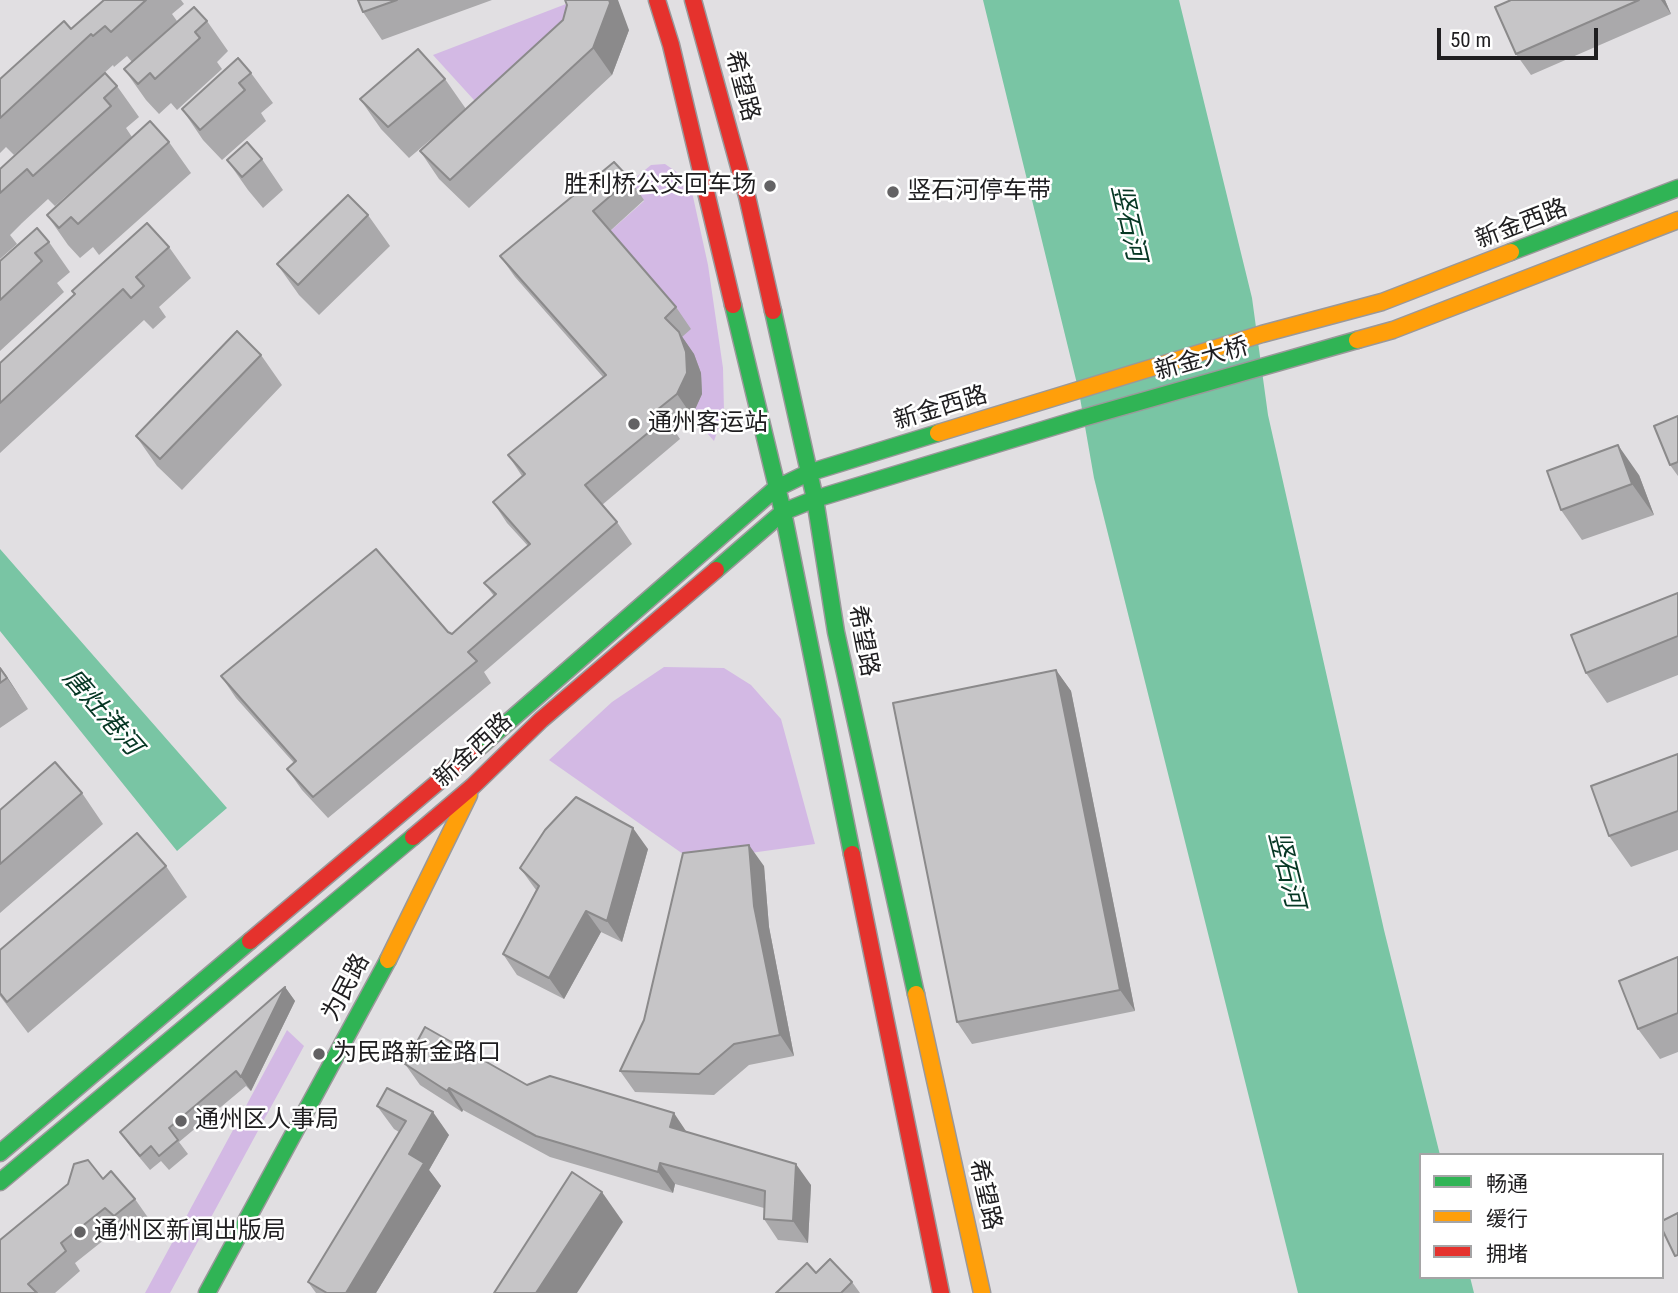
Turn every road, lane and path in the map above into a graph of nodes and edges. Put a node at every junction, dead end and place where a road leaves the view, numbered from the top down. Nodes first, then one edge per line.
1 (657, 0) edge
2 (693, 0) edge
3 (1678, 188) edge
4 (1678, 220) edge
5 (1382, 302) joint
6 (1014, 410) joint
7 (1023, 436) joint
8 (808, 474) junction
9 (775, 489) junction
10 (815, 499) junction
11 (783, 512) junction
12 (528, 706) junction
13 (473, 786) junction
14 (0, 1153) edge
15 (0, 1182) edge
16 (206, 1293) edge
17 (941, 1293) edge
18 (982, 1293) edge

1 - 9 main road
2 - 8 main road, 希望路
3 - 5 main road, 新金西路
4 - 7 main road, 新金大桥
5 - 6 main road, 新金大桥
6 - 8 main road, 新金西路
7 - 10 main road, 新金西路
8 - 9 main road, 新金西路
8 - 10 main road, 希望路
9 - 11 main road
9 - 12 main road, 新金西路
10 - 11 main road, 新金西路
10 - 18 main road, 希望路
11 - 13 main road, 新金西路
11 - 17 main road
12 - 13 main road, 为民路
12 - 14 main road, 新金西路
13 - 15 main road, 新金西路
13 - 16 main road, 为民路

